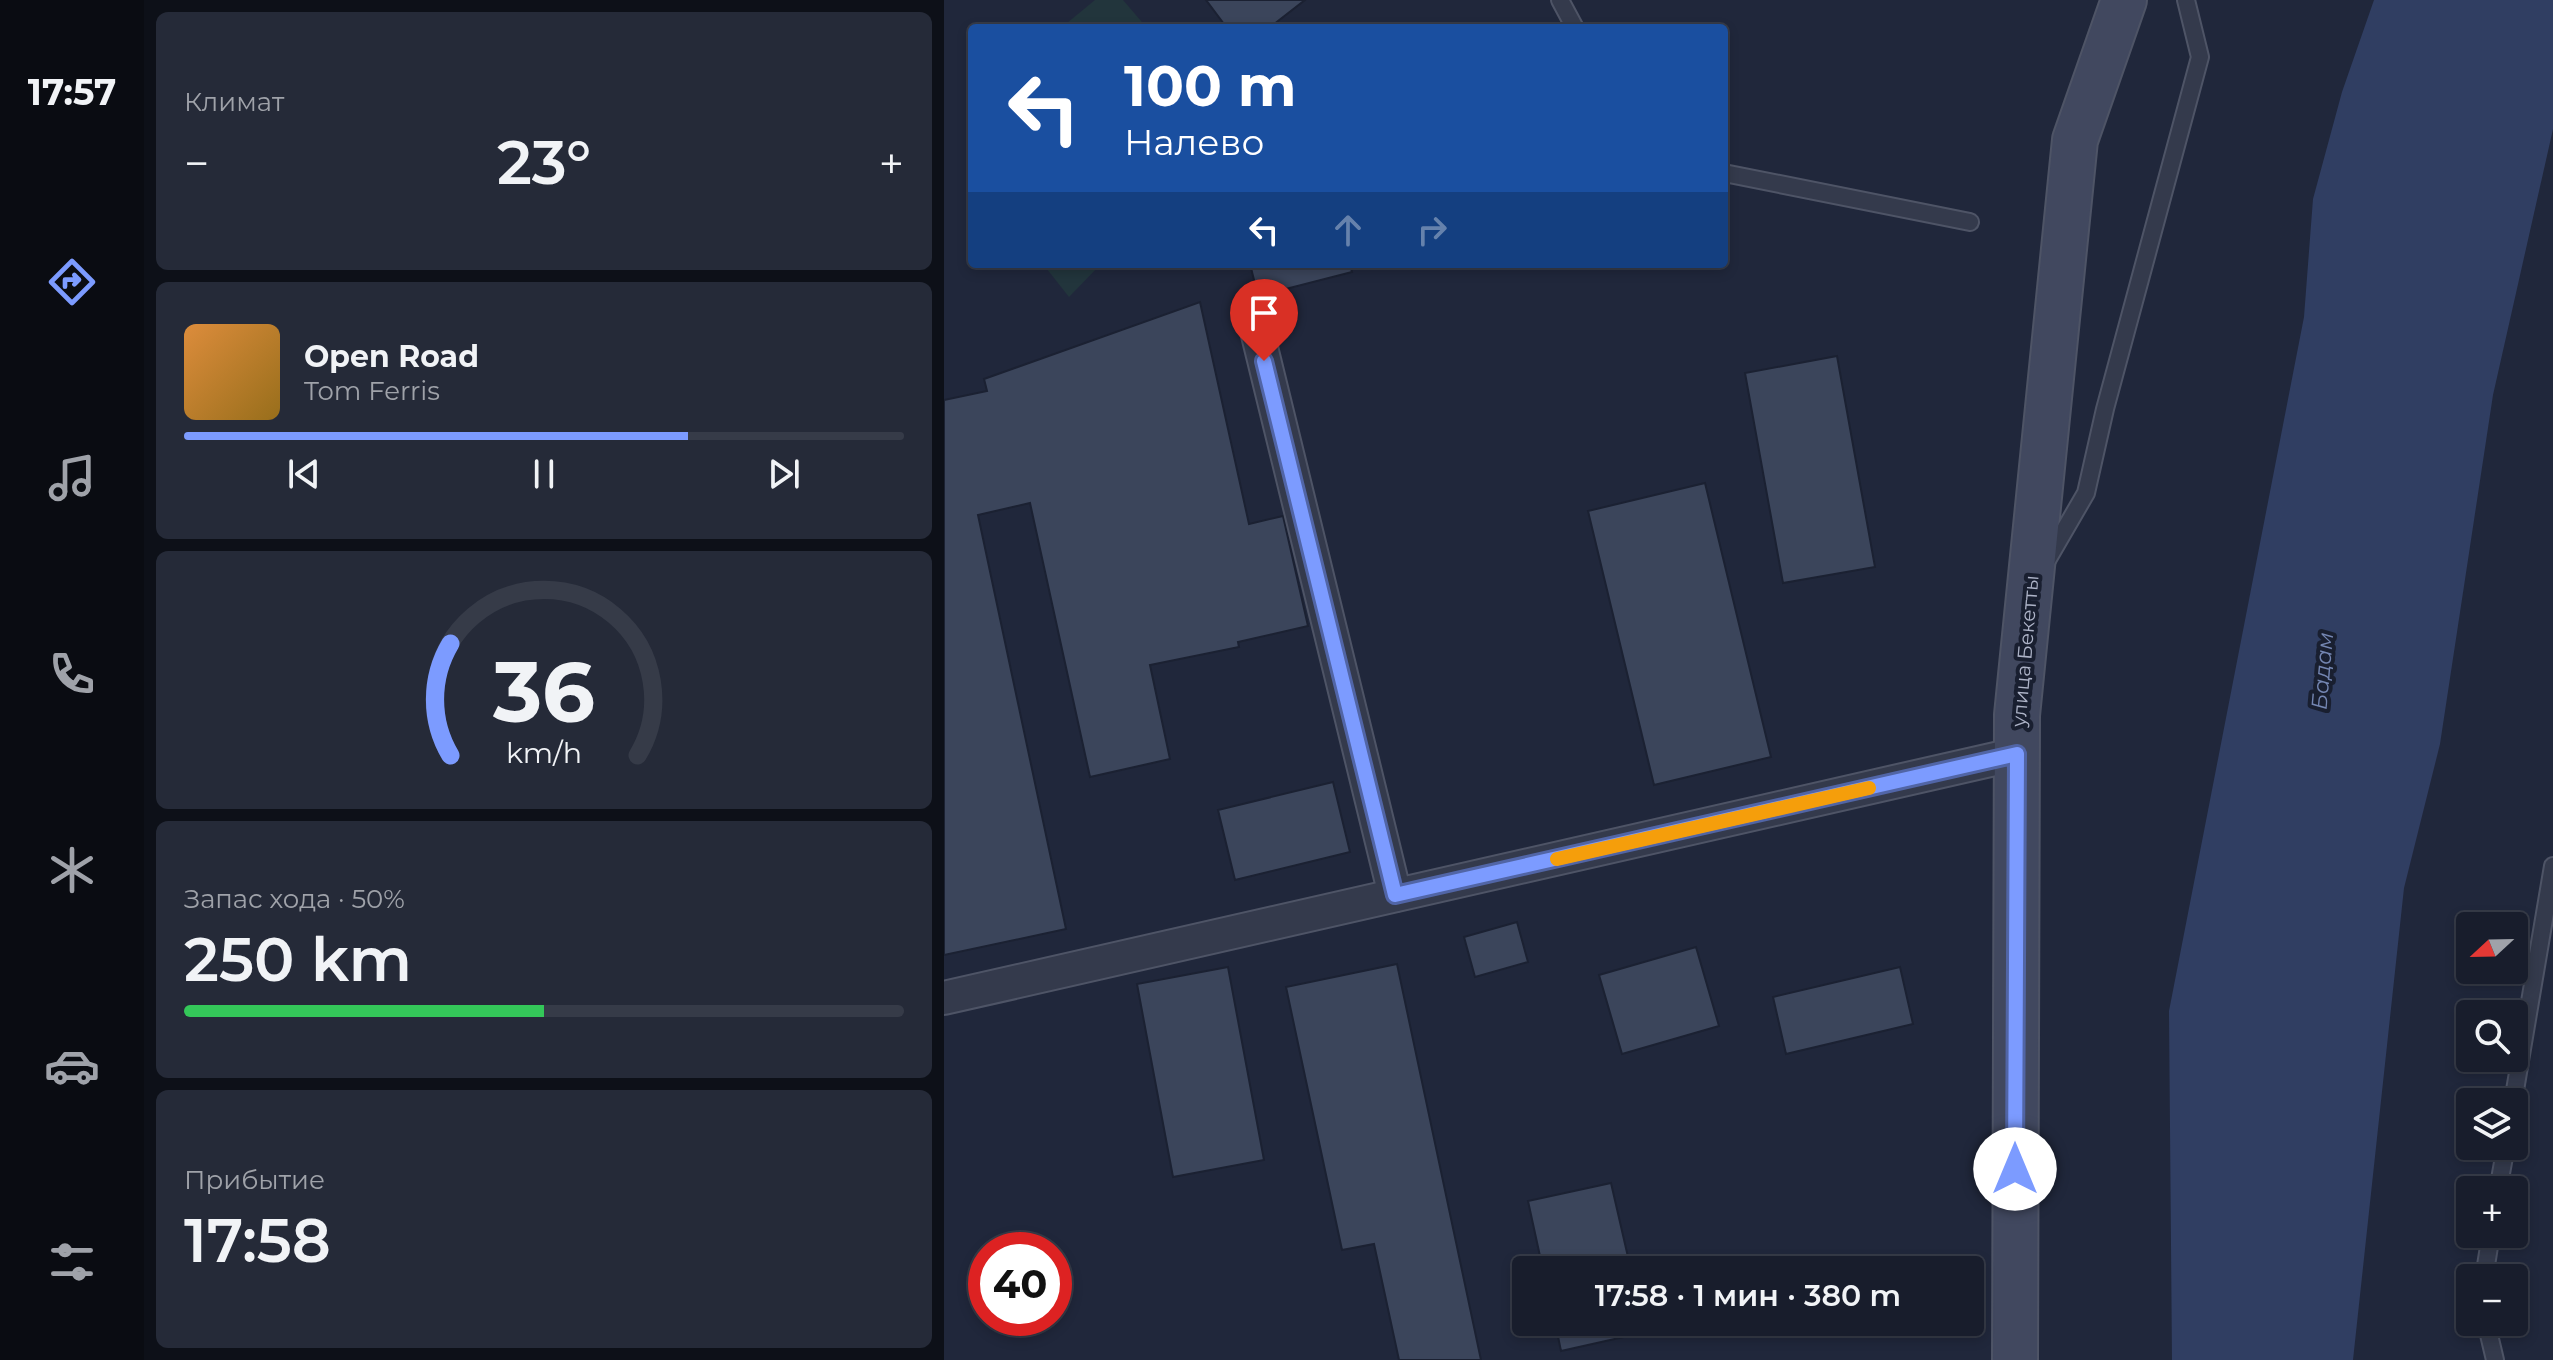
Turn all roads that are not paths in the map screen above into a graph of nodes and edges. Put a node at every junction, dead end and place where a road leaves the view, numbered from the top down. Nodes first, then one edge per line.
1 (1560, 0) edge
2 (2124, 0) edge
3 (2186, 0) edge
4 (1573, 24) edge
5 (1728, 174) edge
6 (1970, 222) dead end
7 (1257, 331) dead end
8 (2030, 591) junction
9 (2017, 754) junction
10 (2553, 866) edge
11 (1395, 895) junction
12 (944, 998) edge
13 (2515, 1088) edge
14 (2489, 1336) edge
15 (2015, 1360) edge
16 (2495, 1360) edge

1 - 4 lane
2 - 8 street, улица Бекетты
3 - 8 lane
5 - 6 lane
7 - 11 street
8 - 9 street, улица Бекетты
9 - 11 street
9 - 15 street, улица Бекетты
10 - 13 lane
11 - 12 street
14 - 16 lane

